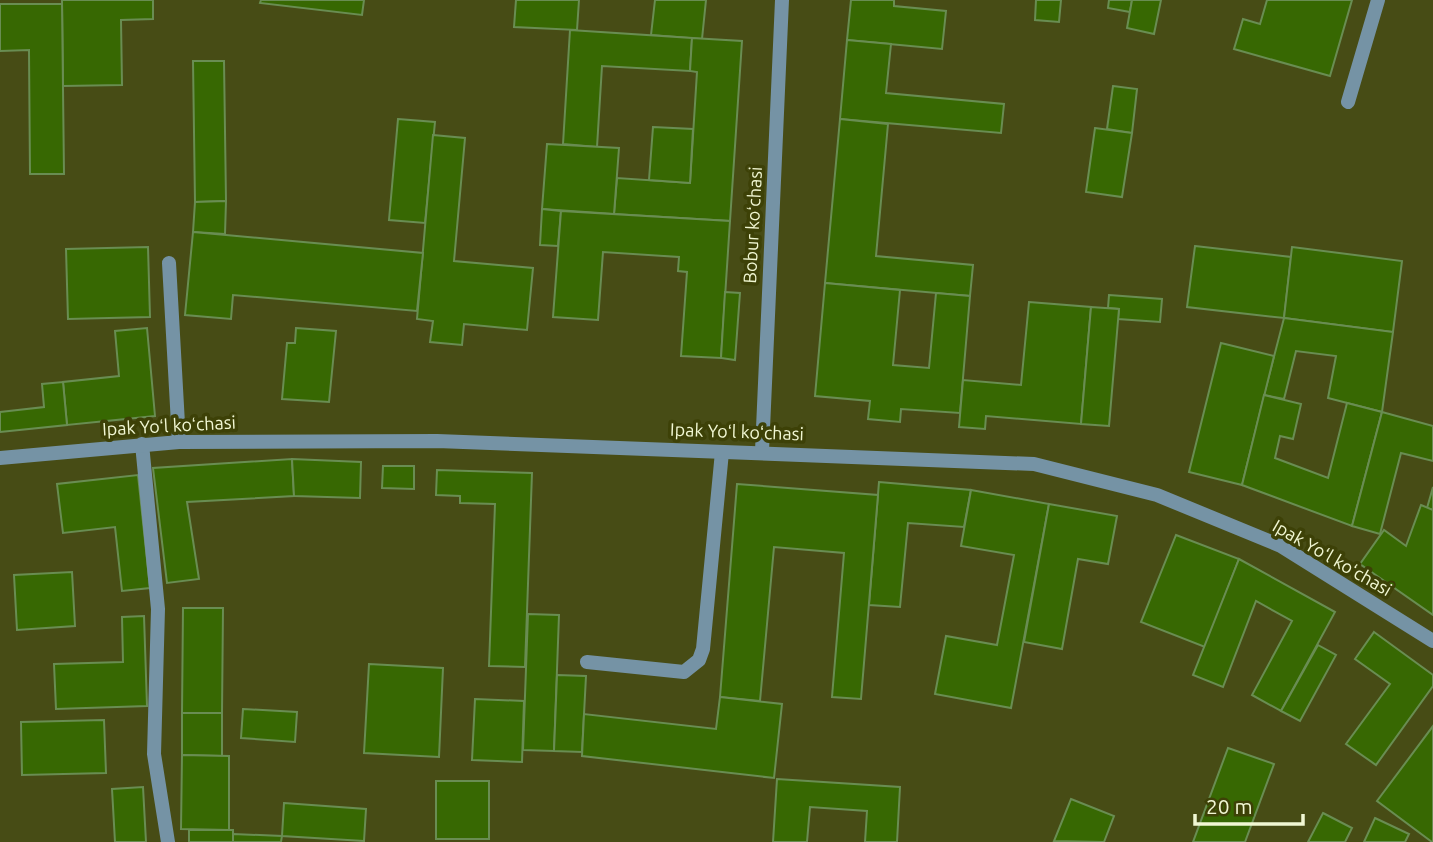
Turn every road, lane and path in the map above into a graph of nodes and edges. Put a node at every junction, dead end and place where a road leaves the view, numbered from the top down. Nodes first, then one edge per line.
1 (782, 0) edge
2 (1378, 0) edge
3 (1348, 102) dead end
4 (169, 263) dead end
5 (178, 442) junction
6 (142, 444) junction
7 (722, 452) junction
8 (762, 452) junction
9 (0, 458) edge
10 (1433, 641) edge
11 (587, 662) dead end
12 (168, 842) edge

1 - 8 street, Bobur koʻchasi
2 - 3 street
4 - 5 street
5 - 6 street, Ipak Yoʻl koʻchasi
5 - 7 street, Ipak Yoʻl koʻchasi
6 - 9 street, Ipak Yoʻl koʻchasi
6 - 12 street
7 - 8 street, Ipak Yoʻl koʻchasi
7 - 11 street
8 - 10 street, Ipak Yoʻl koʻchasi

